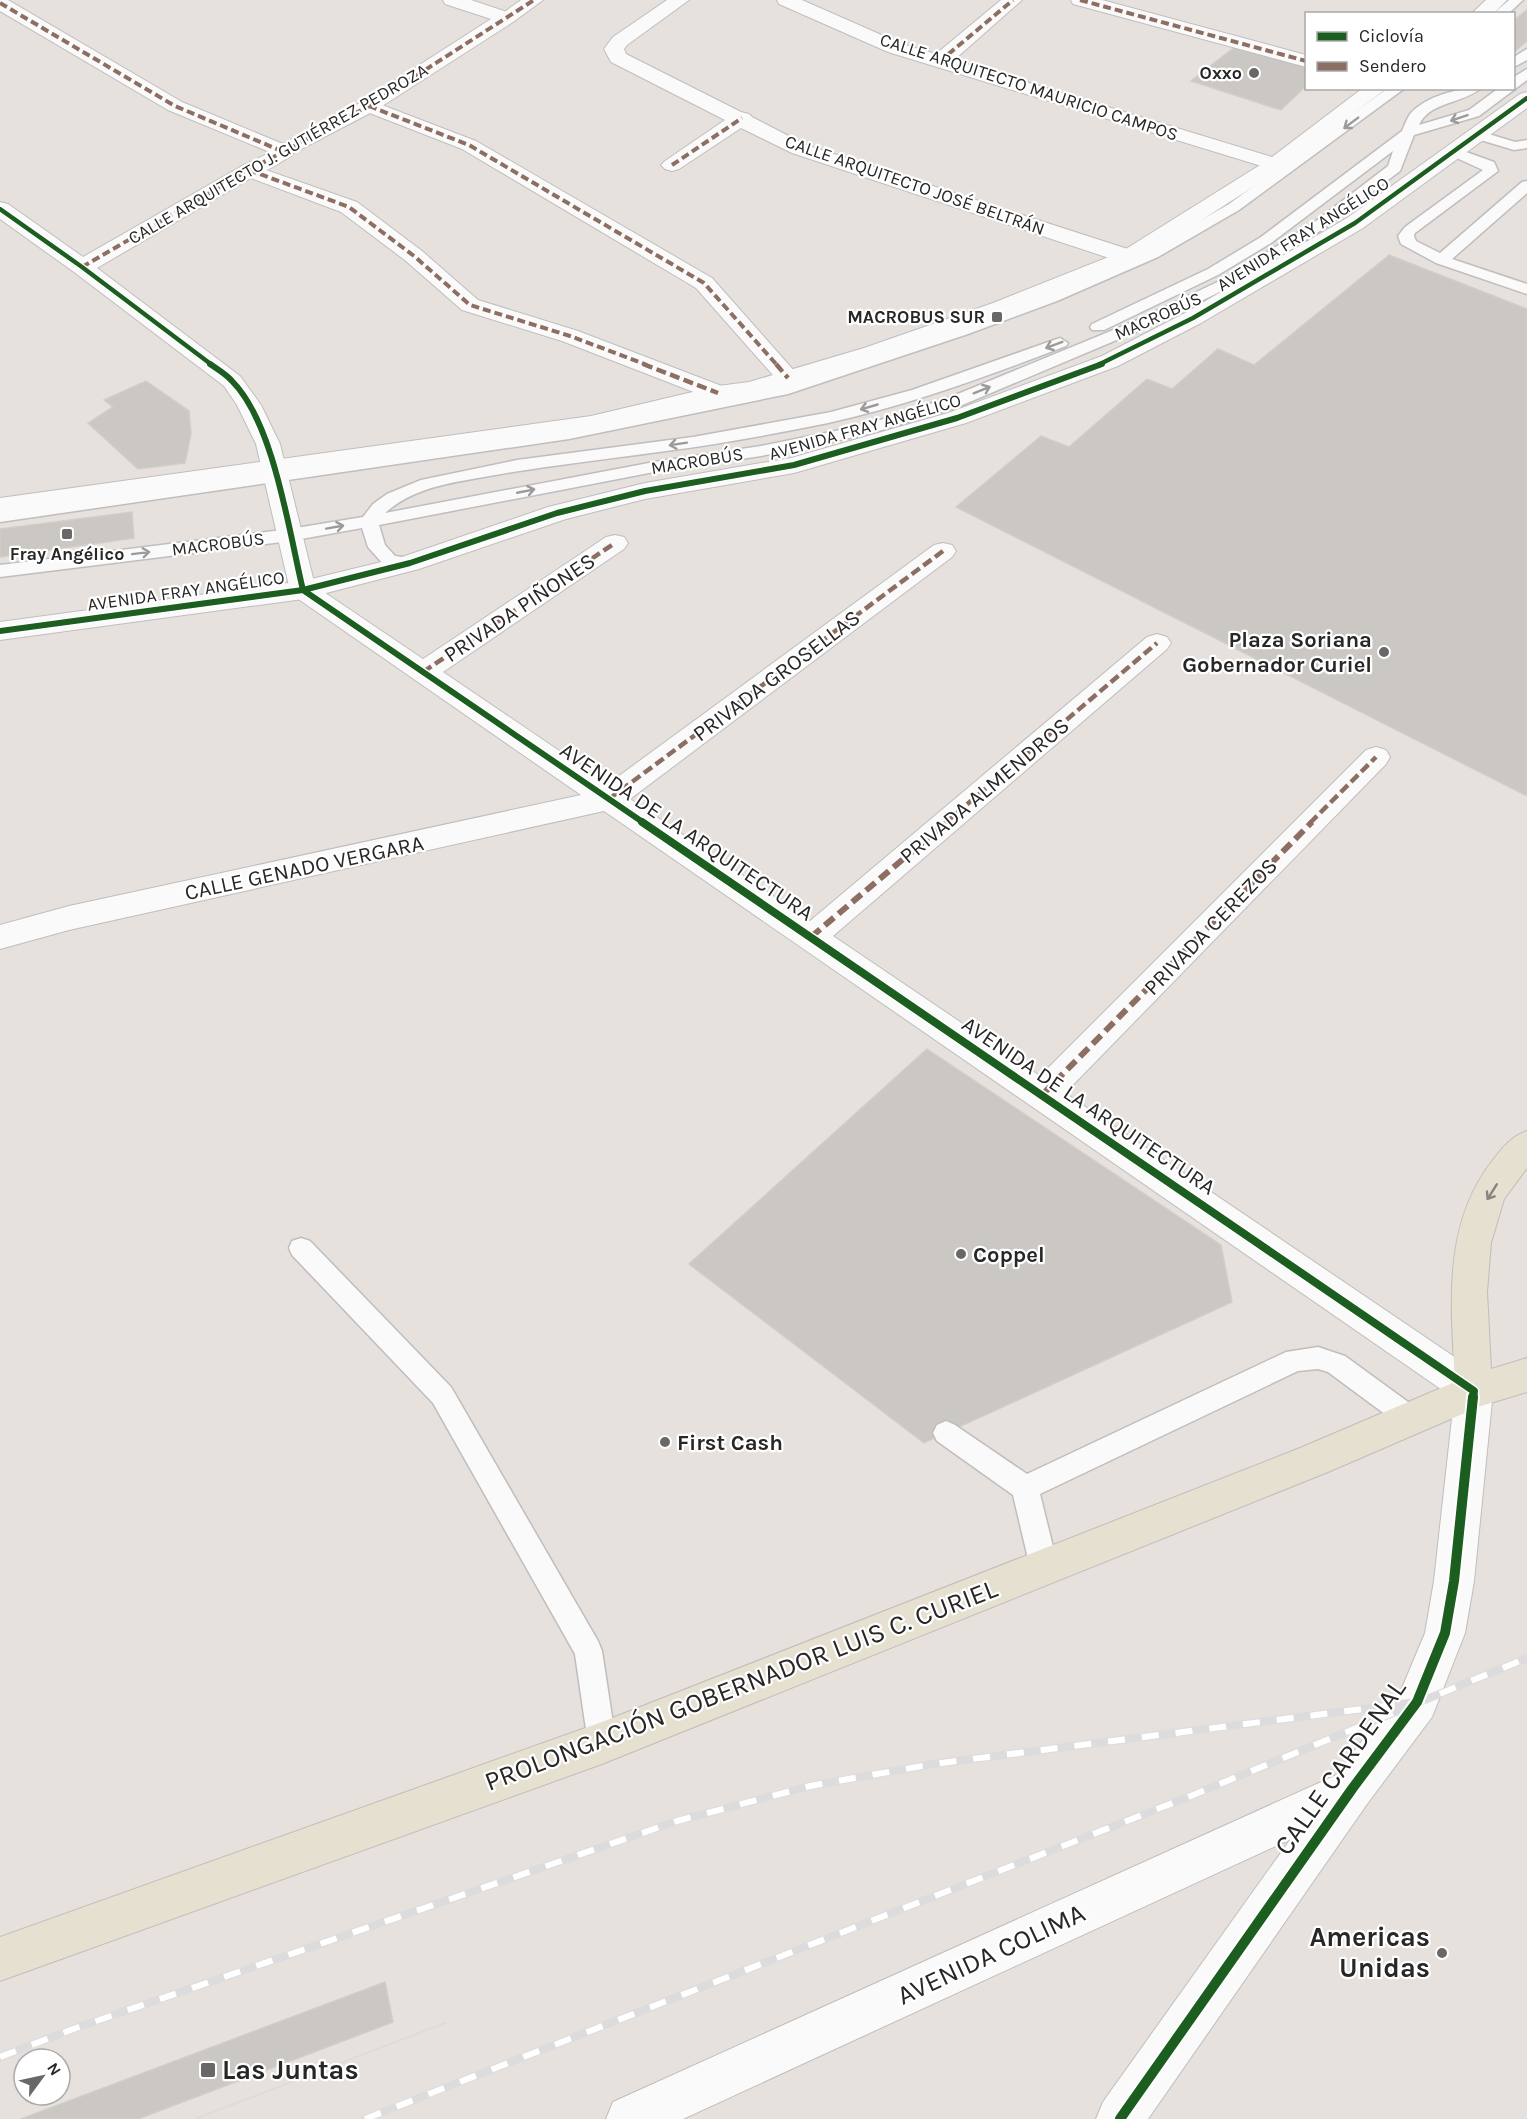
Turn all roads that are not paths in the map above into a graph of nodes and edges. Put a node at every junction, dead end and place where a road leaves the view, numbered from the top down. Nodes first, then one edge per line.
1 (452, 0) edge
2 (534, 0) edge
3 (680, 0) edge
4 (786, 0) edge
5 (1013, 0) edge
6 (1080, 0) edge
7 (1498, 0) edge
8 (1517, 0) edge
9 (0, 3) edge
10 (1483, 12) edge
11 (1502, 12) edge
12 (506, 18) junction
13 (1527, 52) edge
14 (1305, 61) edge
15 (939, 62) junction
16 (1515, 62) edge
17 (1527, 73) edge
18 (1515, 83) edge
19 (1374, 90) edge
20 (1395, 90) edge
21 (1469, 90) edge
22 (1506, 90) edge
23 (1527, 98) edge
24 (369, 106) junction
25 (742, 118) junction
26 (1409, 132) junction
27 (1479, 135) junction
28 (1527, 144) edge
29 (285, 152) junction
30 (1455, 152) junction
31 (1275, 164) junction
32 (672, 165) dead end
33 (249, 170) junction
34 (1527, 185) edge
35 (0, 209) edge
36 (1129, 257) junction
37 (1441, 260) junction
38 (82, 267) junction
39 (1527, 290) edge
40 (788, 378) junction
41 (718, 393) junction
42 (276, 471) junction
43 (0, 506) edge
44 (0, 517) edge
45 (369, 521) junction
46 (290, 535) junction
47 (615, 543) dead end
48 (943, 550) dead end
49 (410, 563) junction
50 (0, 571) edge
51 (303, 590) junction
52 (0, 631) edge
53 (1157, 643) dead end
54 (423, 672) junction
55 (1376, 757) dead end
56 (609, 799) junction
57 (0, 936) edge
58 (811, 937) junction
59 (1042, 1095) junction
60 (1527, 1145) edge
61 (301, 1248) dead end
62 (1527, 1375) edge
63 (1474, 1391) junction
64 (1410, 1418) junction
65 (946, 1433) dead end
66 (1025, 1488) junction
67 (1044, 1567) junction
68 (602, 1743) junction
69 (1352, 1789) junction
70 (0, 1959) edge
71 (630, 2119) edge
72 (1120, 2119) edge

1 - 12 street
2 - 12 street, CALLE ARQUITECTO J. GUTIÉRREZ PEDROZA
3 - 25 street, CALLE ARQUITECTO JOSÉ BELTRÁN
4 - 15 street, CALLE ARQUITECTO MAURICIO CAMPOS
5 - 15 street
6 - 14 street
7 - 10 street
8 - 11 lane
9 - 29 street
12 - 24 street, CALLE ARQUITECTO J. GUTIÉRREZ PEDROZA
13 - 16 lane
15 - 31 street, CALLE ARQUITECTO MAURICIO CAMPOS
17 - 18 lane
19 - 31 street
20 -> 42 lane
21 - 26 lane, MACROBÚS
22 -> 26 lane
23 - 27 street, AVENIDA FRAY ANGÉLICO
24 - 29 street, CALLE ARQUITECTO J. GUTIÉRREZ PEDROZA
24 - 40 street
25 - 32 street
25 - 36 street, CALLE ARQUITECTO JOSÉ BELTRÁN
26 -> 45 lane
45 -> 26 lane, MACROBÚS
27 - 28 lane
27 - 30 street, AVENIDA FRAY ANGÉLICO
29 - 33 street, CALLE ARQUITECTO J. GUTIÉRREZ PEDROZA
30 - 37 lane
30 - 49 street, AVENIDA FRAY ANGÉLICO
31 - 36 street
33 - 38 street, CALLE ARQUITECTO J. GUTIÉRREZ PEDROZA
33 - 41 street
34 - 37 lane
35 - 38 street
36 - 40 street
37 - 39 lane
38 - 42 street
40 - 41 street
41 - 42 street
42 - 43 street
42 - 44 lane
42 - 46 street
46 -> 45 lane, MACROBÚS
45 - 49 lane
50 -> 46 lane, MACROBÚS
46 - 51 street
47 - 54 street, PRIVADA PIÑONES
48 - 56 street, PRIVADA GROSELLAS
49 - 51 street, AVENIDA FRAY ANGÉLICO
51 - 52 street, AVENIDA FRAY ANGÉLICO
51 - 54 street, AVENIDA DE LA ARQUITECTURA
53 - 58 street, PRIVADA ALMENDROS
54 - 56 street, AVENIDA DE LA ARQUITECTURA
55 - 59 street, PRIVADA CEREZOS
56 - 57 street, CALLE GENADO VERGARA
56 - 58 street, AVENIDA DE LA ARQUITECTURA
58 - 59 street, AVENIDA DE LA ARQUITECTURA
59 - 63 street, AVENIDA DE LA ARQUITECTURA
60 -> 63 main road
61 - 68 lane
62 - 63 main road, PROLONGACIÓN GOBERNADOR LUIS C. CURIEL
63 - 64 main road, PROLONGACIÓN GOBERNADOR LUIS C. CURIEL
63 - 69 street, CALLE CARDENAL
64 - 66 lane
64 - 67 main road, PROLONGACIÓN GOBERNADOR LUIS C. CURIEL
65 - 66 lane
66 - 67 lane
67 - 68 main road, PROLONGACIÓN GOBERNADOR LUIS C. CURIEL
68 - 70 main road, PROLONGACIÓN GOBERNADOR LUIS C. CURIEL
69 - 71 street, AVENIDA COLIMA
69 - 72 street, CALLE CARDENAL

